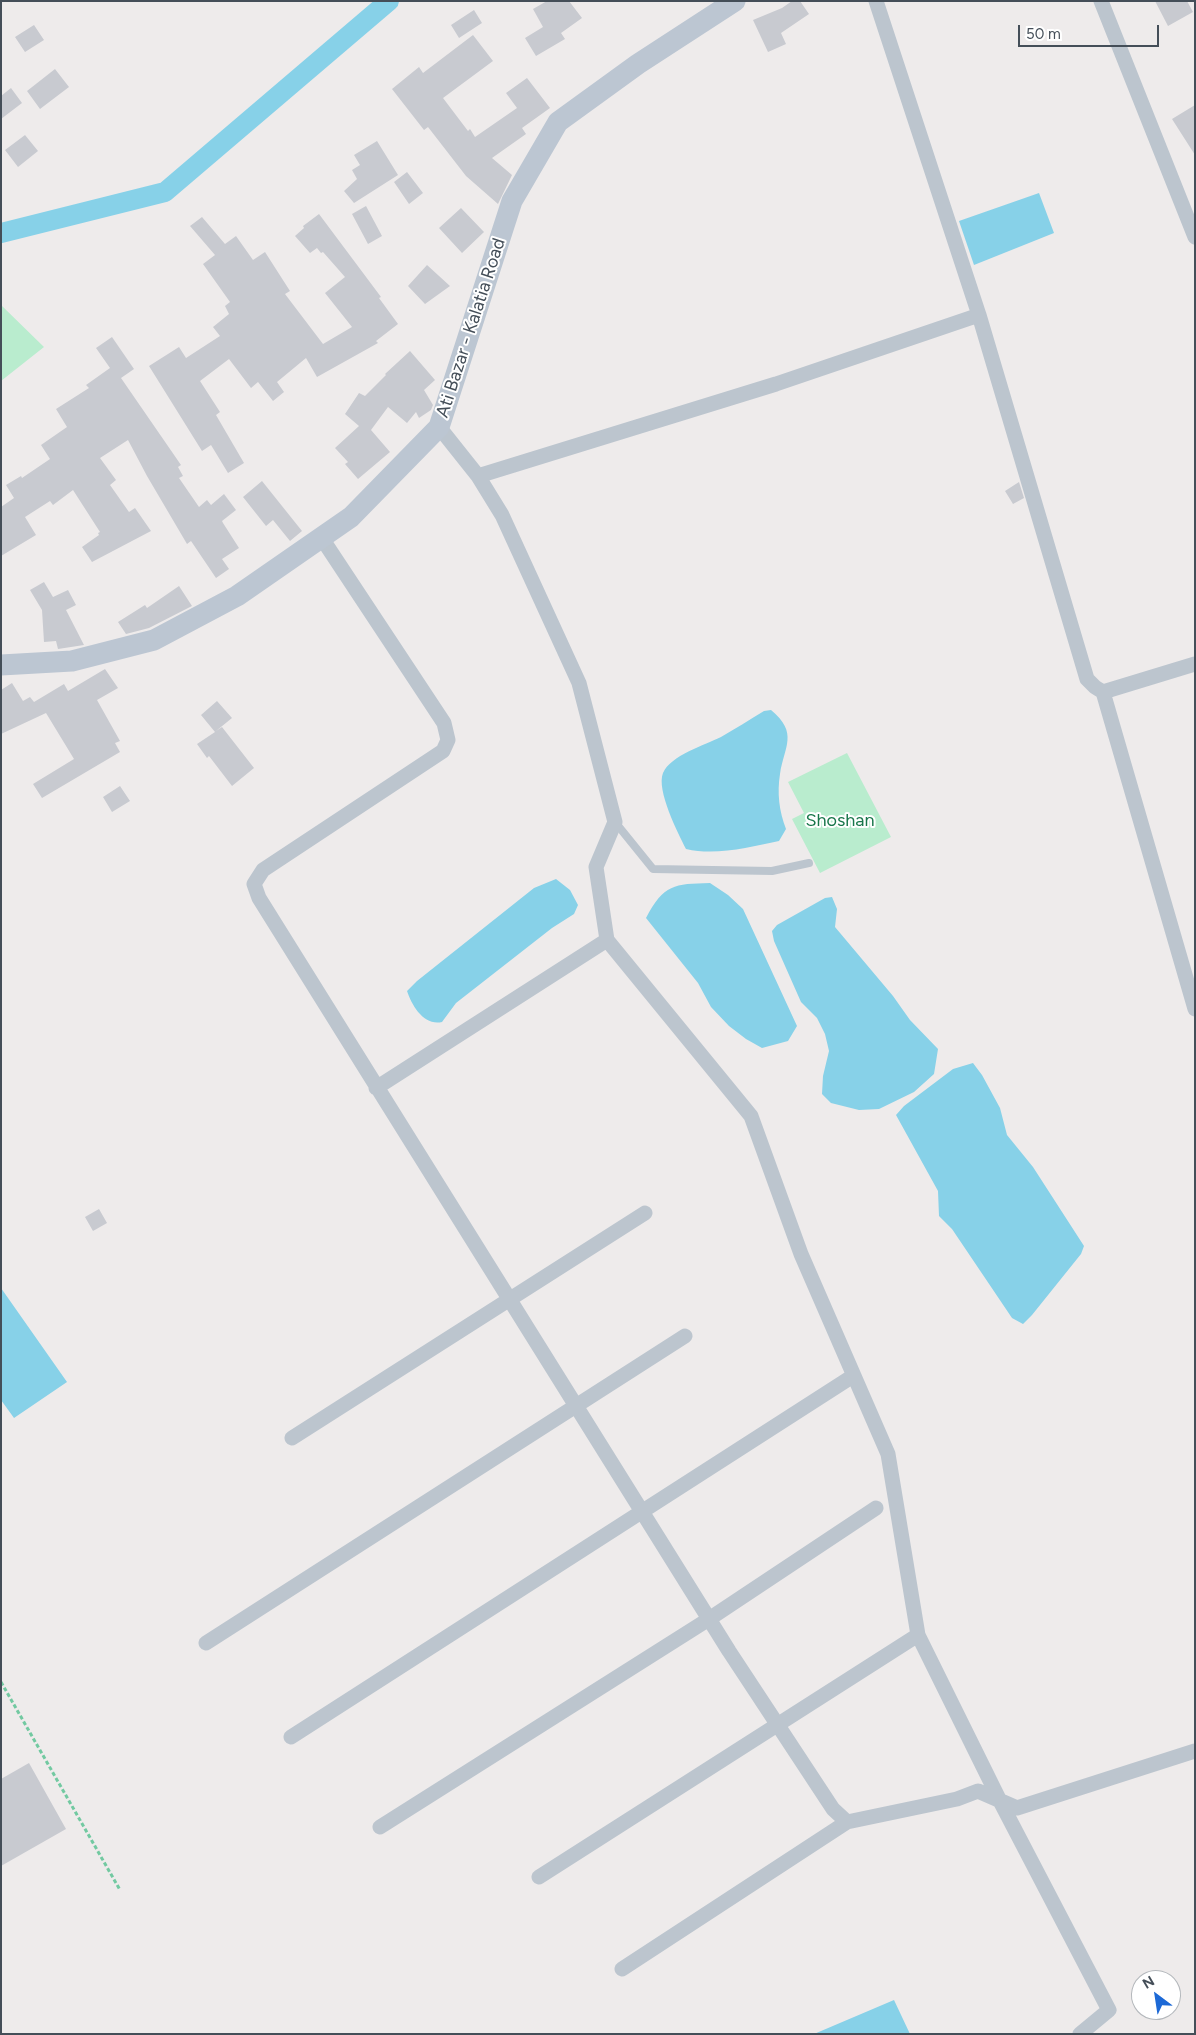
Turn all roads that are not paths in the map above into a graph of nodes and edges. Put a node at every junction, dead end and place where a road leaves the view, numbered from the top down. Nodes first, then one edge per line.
1 (735, 1) edge
2 (876, 1) edge
3 (1101, 1) edge
4 (1195, 236) edge
5 (979, 315) junction
6 (440, 427) junction
7 (478, 476) junction
8 (321, 537) junction
9 (1195, 664) edge
10 (1, 666) edge
11 (1103, 692) junction
12 (615, 822) junction
13 (809, 862) dead end
14 (607, 940) junction
15 (1195, 1008) edge
16 (376, 1088) junction
17 (645, 1213) dead end
18 (510, 1300) junction
19 (685, 1336) dead end
20 (853, 1376) junction
21 (577, 1406) junction
22 (292, 1438) dead end
23 (876, 1508) dead end
24 (642, 1512) junction
25 (709, 1619) junction
26 (918, 1635) junction
27 (206, 1642) dead end
28 (777, 1724) junction
29 (291, 1737) dead end
30 (1195, 1752) edge
31 (1001, 1803) junction
32 (847, 1822) junction
33 (380, 1827) dead end
34 (539, 1877) dead end
35 (622, 1969) dead end
36 (1080, 2034) edge

1 - 6 main road, Ati Bazar - Kalatia Road
2 - 5 street
3 - 4 street
5 - 7 street
5 - 11 street
6 - 7 street
6 - 8 main road, Ati Bazar - Kalatia Road
7 - 12 street
8 - 10 main road, Ati Bazar - Kalatia Road
8 - 16 street
9 - 11 street
11 - 15 street
12 - 13 lane
12 - 14 street
14 - 16 street
14 - 20 street
16 - 18 street
17 - 18 street
18 - 21 street
18 - 22 street
19 - 21 street
20 - 24 street
20 - 26 street
21 - 24 street
21 - 27 street
23 - 25 street
24 - 25 street
24 - 29 street
25 - 28 street
25 - 33 street
26 - 28 street
26 - 31 street
28 - 32 street
28 - 34 street
30 - 31 street
31 - 32 street
31 - 36 street
32 - 35 street

